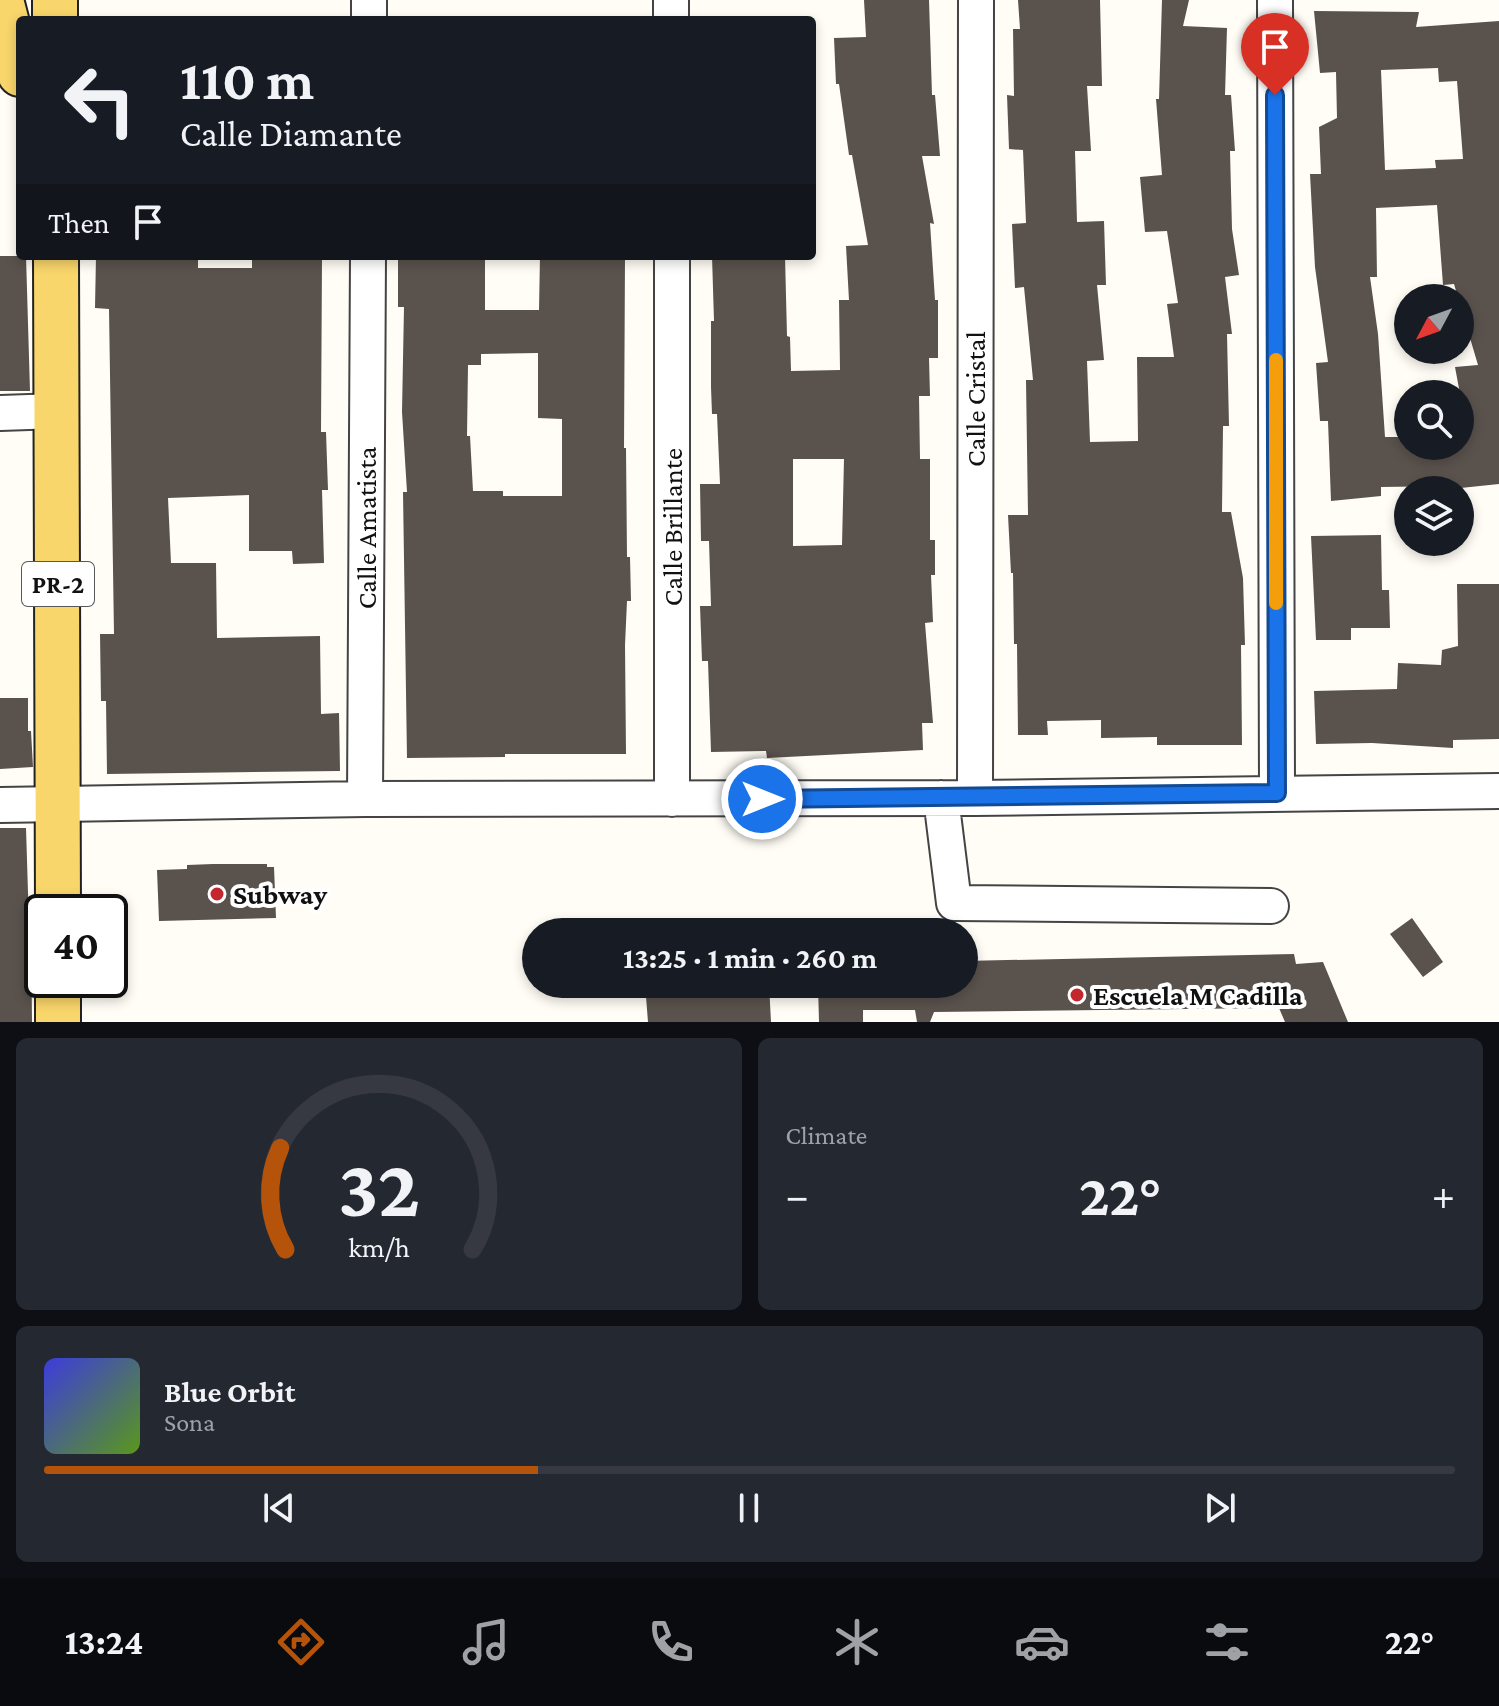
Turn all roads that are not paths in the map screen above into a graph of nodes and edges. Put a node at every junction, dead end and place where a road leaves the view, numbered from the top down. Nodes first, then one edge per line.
1 (1, 0) edge
2 (976, 0) edge
3 (1275, 0) edge
4 (16, 58) edge
5 (56, 260) edge
6 (368, 260) edge
7 (672, 260) edge
8 (58, 411) junction
9 (0, 413) edge
10 (1499, 791) edge
11 (1277, 793) junction
12 (941, 798) junction
13 (975, 798) junction
14 (365, 799) junction
15 (672, 799) junction
16 (58, 804) junction
17 (0, 805) edge
18 (58, 894) edge
19 (1271, 906) dead end
20 (58, 998) edge
21 (58, 1022) edge

1 - 4 main road
2 - 13 street, Calle Cristal
3 - 11 street
5 - 8 main road, PR-2
6 - 14 street, Calle Amatista
7 - 15 street, Calle Brillante
8 - 9 street
8 - 16 main road, PR-2
10 - 11 street
11 - 13 street
12 - 13 street
12 - 15 street
12 - 19 street
14 - 15 street
14 - 16 street
16 - 17 street
16 - 18 main road, PR-2
20 - 21 main road

